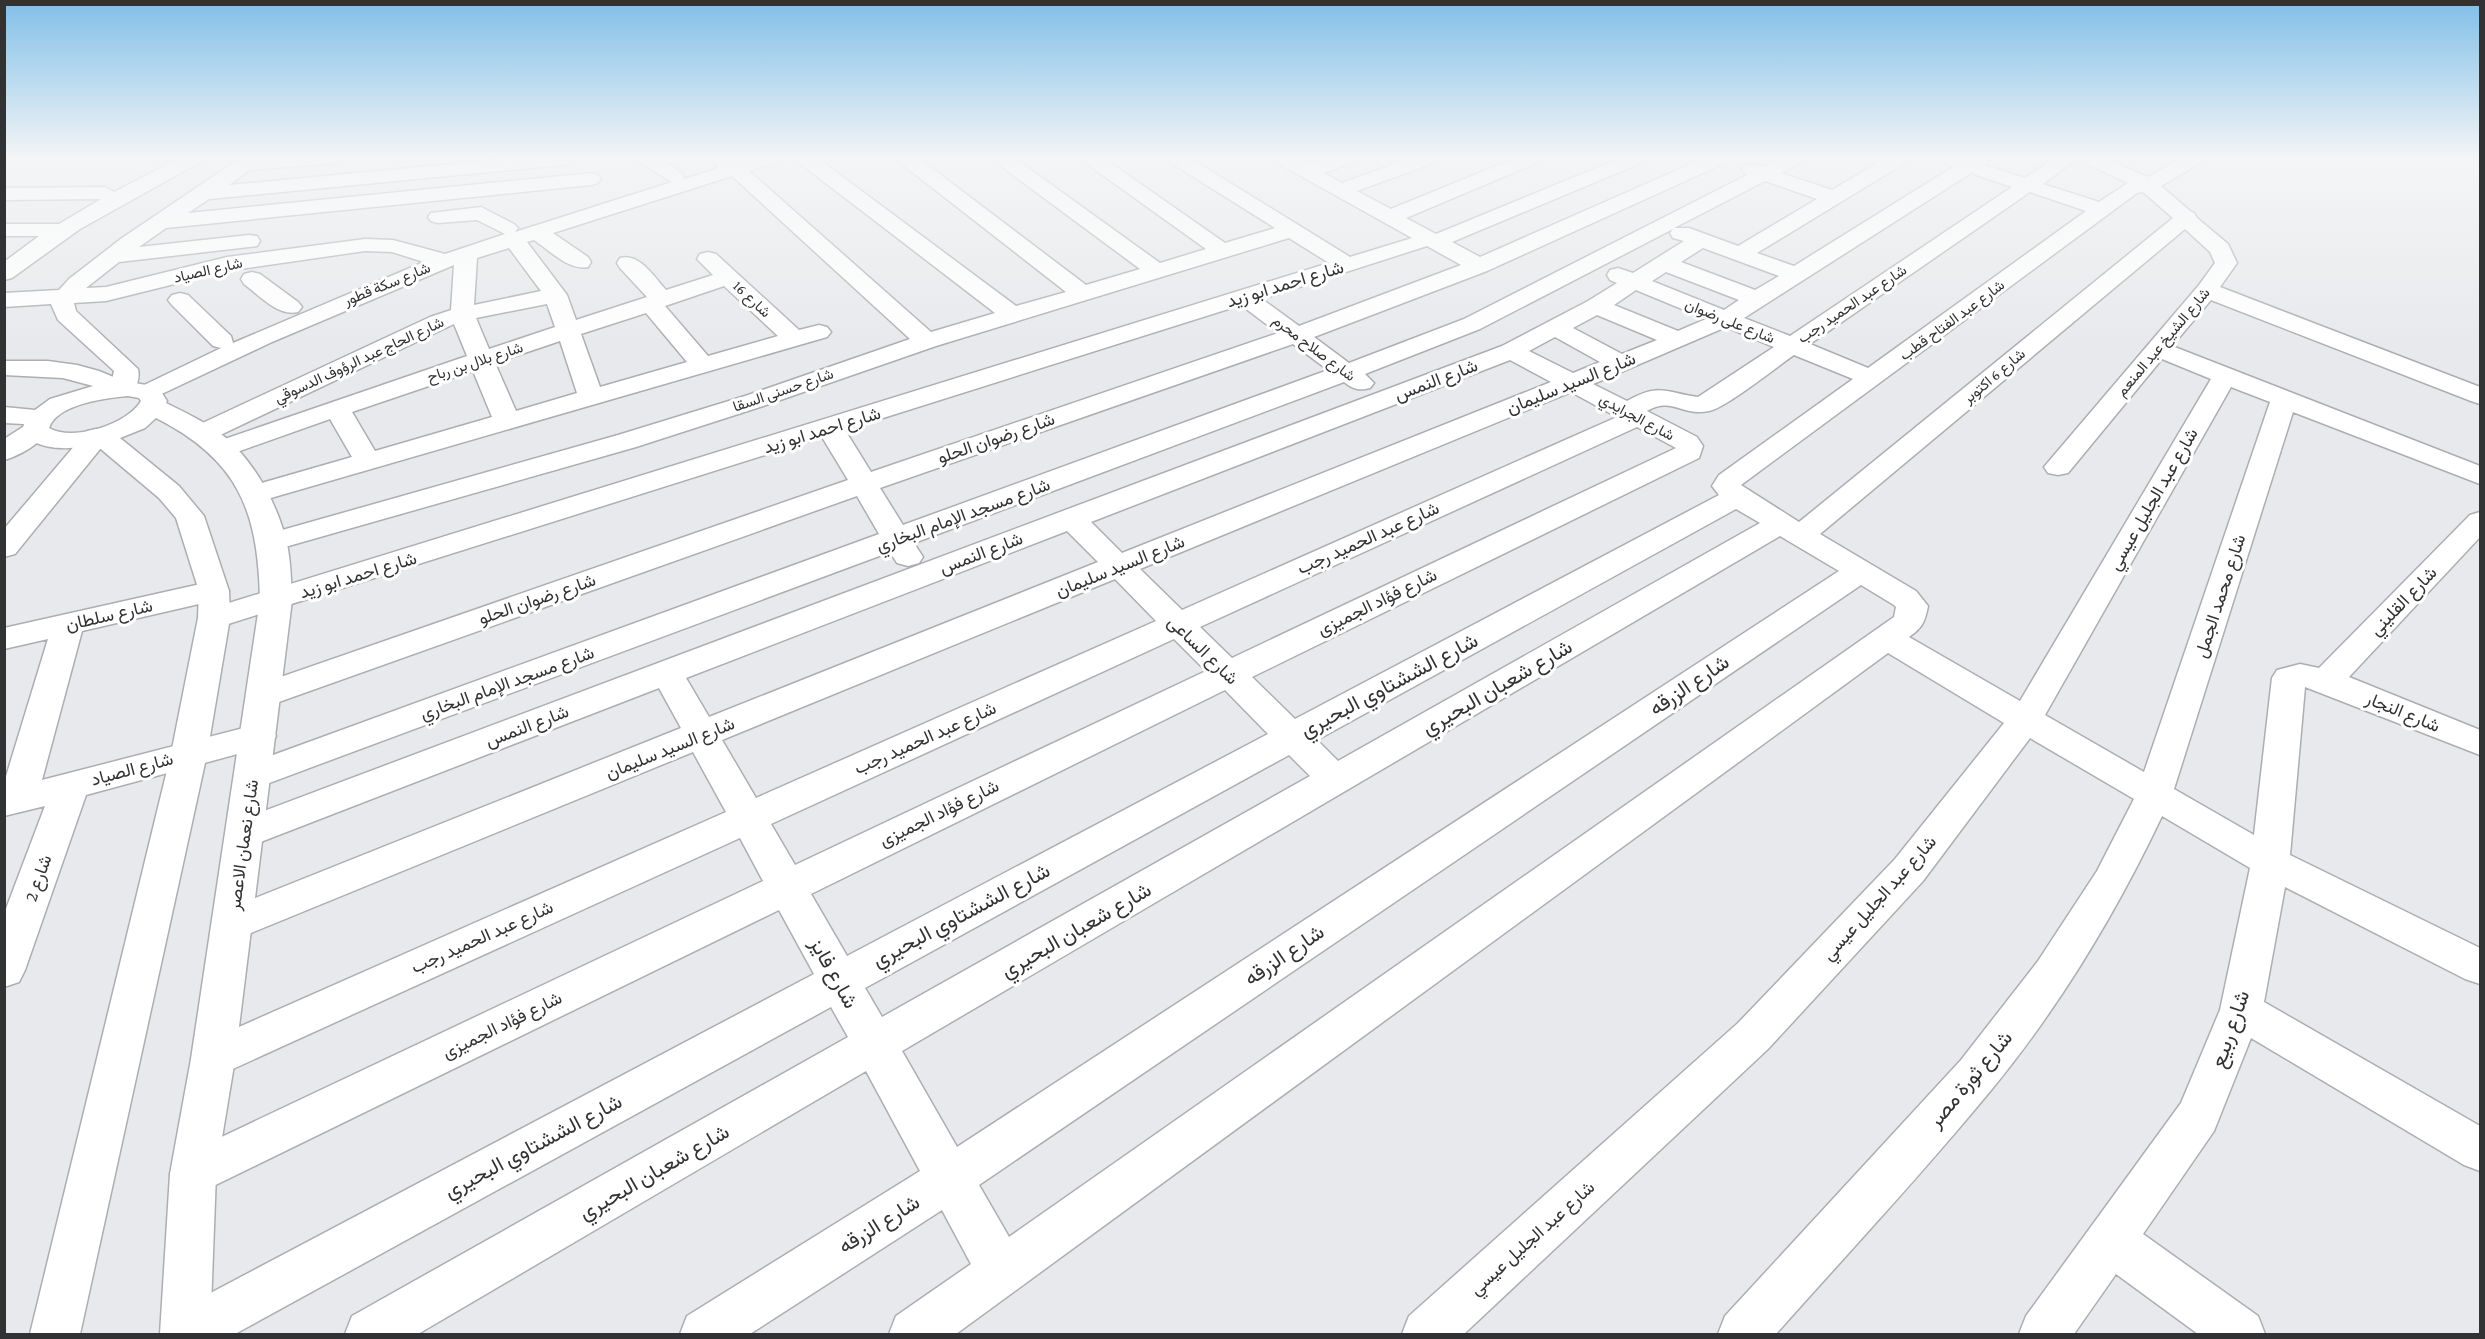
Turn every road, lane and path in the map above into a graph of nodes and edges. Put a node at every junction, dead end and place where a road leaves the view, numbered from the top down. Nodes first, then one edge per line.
1 (59, 219) edge
2 (82, 219) edge
3 (165, 219) edge
4 (188, 219) edge
5 (368, 219) edge
6 (488, 219) edge
7 (548, 219) edge
8 (569, 219) edge
9 (799, 219) edge
10 (887, 219) edge
11 (987, 219) edge
12 (1086, 219) edge
13 (1178, 219) edge
14 (1275, 219) edge
15 (1395, 219) edge
16 (1483, 219) edge
17 (1594, 219) edge
18 (1645, 219) edge
19 (1672, 219) edge
20 (1796, 219) edge
21 (1876, 219) edge
22 (1975, 219) edge
23 (2091, 219) edge
24 (2184, 219) edge
25 (2189, 219) edge
26 (161, 222) junction
27 (366, 223) junction
28 (1661, 225) junction
29 (4, 230) edge
30 (41, 230) junction
31 (65, 230) junction
32 (1292, 230) junction
33 (536, 231) junction
34 (510, 233) junction
35 (1432, 240) junction
36 (1701, 240) junction
37 (355, 246) junction
38 (1222, 251) junction
39 (4, 253) edge
40 (1740, 254) junction
41 (114, 256) junction
42 (446, 256) junction
43 (708, 259) dead end
44 (580, 262) dead end
45 (628, 263) dead end
46 (1664, 263) junction
47 (1588, 264) junction
48 (1348, 265) junction
49 (1156, 271) junction
50 (4, 273) edge
51 (1508, 273) junction
52 (1795, 274) junction
53 (729, 277) junction
54 (252, 279) dead end
55 (1634, 282) junction
56 (2206, 290) junction
57 (1083, 294) junction
58 (556, 295) junction
59 (1245, 297) junction
60 (63, 298) junction
61 (1758, 298) junction
62 (4, 300) edge
63 (180, 300) dead end
64 (656, 301) junction
65 (1596, 306) junction
66 (290, 307) junction
67 (462, 314) junction
68 (1013, 315) junction
69 (1725, 319) junction
70 (1555, 328) junction
71 (569, 330) junction
72 (1296, 335) junction
73 (1678, 340) junction
74 (222, 341) junction
75 (927, 341) junction
76 (1791, 345) junction
77 (2157, 349) junction
78 (1511, 351) junction
79 (483, 360) junction
80 (1620, 363) junction
81 (702, 365) junction
82 (4, 368) edge
83 (1347, 373) junction
84 (2225, 376) junction
85 (1872, 378) junction
86 (1572, 383) junction
87 (134, 393) junction
88 (2481, 396) edge
89 (591, 397) junction
90 (2284, 399) junction
91 (1384, 400) junction
92 (337, 408) junction
93 (1632, 414) junction
94 (4, 415) edge
95 (507, 421) junction
96 (38, 424) junction
97 (830, 428) junction
98 (99, 436) junction
99 (213, 441) junction
100 (4, 452) edge
101 (1686, 453) joint
102 (368, 461) junction
103 (2058, 467) dead end
104 (2481, 476) edge
105 (864, 484) junction
106 (254, 494) junction
107 (1737, 497) junction
108 (1071, 519) junction
109 (2481, 521) edge
110 (1791, 530) junction
111 (898, 539) junction
112 (272, 542) junction
113 (4, 548) edge
114 (1119, 566) junction
115 (1860, 571) junction
116 (920, 576) junction
117 (276, 600) junction
118 (214, 605) junction
119 (1177, 624) junction
120 (68, 625) junction
121 (1886, 638) junction
122 (4, 639) edge
123 (667, 673) junction
124 (1228, 674) junction
125 (2326, 681) junction
126 (264, 695) junction
127 (2026, 719) junction
128 (702, 735) junction
129 (259, 736) junction
130 (1292, 737) junction
131 (2481, 743) edge
132 (189, 754) junction
133 (253, 776) junction
134 (1336, 780) junction
135 (70, 785) junction
136 (2155, 793) junction
137 (11, 801) edge
138 (747, 818) junction
139 (245, 833) junction
140 (2270, 862) junction
141 (786, 887) junction
142 (232, 924) junction
143 (2481, 967) edge
144 (4, 970) edge
145 (838, 981) junction
146 (2241, 1010) junction
147 (875, 1045) junction
148 (213, 1059) junction
149 (2481, 1150) edge
150 (193, 1174) junction
151 (950, 1179) junction
152 (2111, 1241) junction
153 (1002, 1272) junction
154 (2235, 1333) edge
155 (185, 1334) edge
156 (55, 1335) edge
157 (370, 1335) edge
158 (705, 1335) edge
159 (914, 1335) edge
160 (1427, 1335) edge
161 (1743, 1335) edge
162 (2044, 1335) edge

1 - 30 street
2 - 31 street
3 - 26 street
4 - 26 street
5 - 27 street
6 - 34 street
7 - 34 street, شارع سكة قطور
8 - 33 street, شارع سكة قطور
9 - 75 street
10 - 68 street
11 - 57 street
12 - 49 street
13 - 38 street
14 - 32 street
15 - 35 street
16 - 35 street, شارع احمد ابو زيد
17 - 51 street, شارع رضوان الحلو
18 - 28 street
19 - 28 street, شارع مسجد الإمام البخاري
20 - 40 street
21 - 52 street, شارع السيد سليمان
22 - 76 street, شارع عبد الحميد رجب
23 - 85 street, شارع عبد الفتاح قطب
24 - 110 street, شارع 6 اكتوبر
25 - 56 street, شارع الشيخ عبد المنعم
26 - 41 street
27 - 37 street
27 - 41 street
28 - 36 street
28 - 47 street, شارع مسجد الإمام البخاري
29 - 30 street
30 - 31 street
30 - 39 street
31 - 50 street
32 - 38 street, شارع حسنى السقا
32 - 48 street
33 - 34 street, شارع سكة قطور
33 - 44 street
34 - 42 street, شارع سكة قطور
34 - 42 street, شارع سكة قطور
34 - 58 street
35 - 48 street, شارع احمد ابو زيد
35 - 51 street
36 - 40 street
36 - 46 street, شارع النمس
37 - 42 street, شارع الصياد
37 - 60 street, شارع الصياد
38 - 49 street, شارع حسنى السقا
40 - 52 street
41 - 60 street
42 - 66 street, شارع سكة قطور
42 - 67 street
42 - 87 street, شارع سكة قطور
43 - 53 street, شارع 16
45 - 64 street
46 - 55 street, شارع النمس
46 - 61 street
47 - 51 street, شارع مسجد الإمام البخاري
47 - 55 street, شارع على رضوان
48 - 59 street, شارع احمد ابو زيد
49 - 57 street, شارع حسنى السقا
51 - 72 street, شارع رضوان الحلو
51 - 83 street, شارع مسجد الإمام البخاري
52 - 61 street, شارع السيد سليمان
53 - 64 street, شارع بلال بن رباح
53 - 81 street, شارع 16
54 - 66 street
55 - 65 street, شارع النمس
55 - 69 street, شارع على رضوان
56 - 77 street, شارع الشيخ عبد المنعم
56 - 88 street
57 - 68 street, شارع حسنى السقا
58 - 67 street, شارع الحاج عبد الرؤوف الدسوقي
58 - 71 street
59 - 72 street, شارع صلاح محرم
59 - 97 street, شارع احمد ابو زيد
60 - 62 street, شارع الصياد
60 - 87 street
61 - 69 street, شارع السيد سليمان
63 - 74 street
64 - 71 street, شارع بلال بن رباح
64 - 81 street
65 - 70 street, شارع النمس
65 - 73 street
66 - 74 street, شارع سكة قطور
67 - 79 street
67 - 99 street, شارع الحاج عبد الرؤوف الدسوقي
68 - 75 street, شارع حسنى السقا
69 - 73 street, شارع السيد سليمان
69 - 76 street, شارع على رضوان
70 - 78 street, شارع النمس
70 - 80 street
71 - 79 street, شارع بلال بن رباح
71 - 89 street
72 - 83 street, شارع صلاح محرم
72 - 105 street, شارع رضوان الحلو
73 - 80 street, شارع السيد سليمان
74 - 87 street, شارع سكة قطور
75 - 112 street, شارع حسنى السقا
76 - 85 street, شارع على رضوان
76 - 93 street, شارع عبد الحميد رجب
77 - 84 street
77 - 103 street, شارع الشيخ عبد المنعم
78 - 86 street, شارع الجرايدي
78 - 91 street, شارع النمس
79 - 92 street, شارع بلال بن رباح
79 - 95 street
80 - 86 street, شارع السيد سليمان
81 - 89 street
82 - 87 street, شارع نعمان الاعصر
83 - 91 street, شارع صلاح محرم
83 - 111 street, شارع مسجد الإمام البخاري
84 - 90 street
84 - 127 street, شارع عبد الجليل عيسي
85 - 107 street, شارع عبد الفتاح قطب
86 - 93 street, شارع الجرايدي
86 - 114 street, شارع السيد سليمان
87 - 96 street
87 - 98 street
87 - 99 street, شارع نعمان الاعصر
89 - 95 street
90 - 104 street
90 - 136 street, شارع محمد الجمل
91 - 108 street, شارع النمس
92 - 99 street, شارع بلال بن رباح
92 - 102 street
93 - 101 street, شارع الجرايدي
93 - 119 street, شارع عبد الحميد رجب
94 - 96 street
95 - 102 street
96 - 98 street
96 - 100 street
97 - 105 street
97 - 117 street, شارع احمد ابو زيد
98 - 113 street
98 - 118 street
99 - 106 street, شارع نعمان الاعصر
101 - 124 street, شارع فؤاد الجميزى
102 - 106 street
105 - 111 street
105 - 126 street, شارع رضوان الحلو
106 - 112 street, شارع نعمان الاعصر
107 - 110 street
107 - 130 street, شارع الششتاوي البحيري
108 - 114 street, شارع الساعى
108 - 116 street, شارع النمس
109 - 125 street, شارع القليني
110 - 115 street
110 - 134 street, شارع شعبان البحيري
111 - 116 street
111 - 133 street, شارع مسجد الإمام البخاري
112 - 117 street, شارع نعمان الاعصر
114 - 119 street, شارع الساعى
114 - 128 street, شارع السيد سليمان
115 - 121 street
115 - 151 street, شارع الزرقه
116 - 123 street, شارع النمس
117 - 118 street, شارع احمد ابو زيد
117 - 126 street, شارع نعمان الاعصر
118 - 120 street, شارع سلطان
118 - 132 street
119 - 124 street, شارع الساعى
119 - 138 street, شارع عبد الحميد رجب
120 - 122 street, شارع سلطان
120 - 137 street
121 - 127 street
121 - 153 street
123 - 128 street, شارع فايز
123 - 139 street, شارع النمس
124 - 130 street, شارع الساعى
124 - 141 street, شارع فؤاد الجميزى
125 - 131 street, شارع النجار
125 - 140 street, شارع ربيع
126 - 129 street, شارع نعمان الاعصر
127 - 136 street
127 - 160 street, شارع عبد الجليل عيسي
128 - 138 street, شارع فايز
128 - 142 street, شارع السيد سليمان
129 - 132 street, شارع الصياد
129 - 133 street, شارع نعمان الاعصر
130 - 134 street, شارع الساعى
130 - 145 street, شارع الششتاوي البحيري
132 - 135 street, شارع الصياد
132 - 156 street
133 - 139 street, شارع نعمان الاعصر
134 - 147 street, شارع شعبان البحيري
135 - 137 street, شارع الصياد
135 - 144 street, شارع 2
136 - 140 street
136 - 161 street, شارع ثورة مصر
138 - 141 street, شارع فايز
138 - 148 street, شارع عبد الحميد رجب
139 - 142 street, شارع نعمان الاعصر
140 - 143 street
140 - 146 street, شارع ربيع
141 - 145 street, شارع فايز
141 - 150 street, شارع فؤاد الجميزى
142 - 148 street, شارع نعمان الاعصر
145 - 147 street, شارع فايز
145 - 155 street, شارع الششتاوي البحيري
146 - 149 street
146 - 152 street, شارع ربيع
147 - 151 street, شارع فايز
147 - 157 street, شارع شعبان البحيري
148 - 150 street, شارع نعمان الاعصر
150 - 155 street, شارع نعمان الاعصر
151 - 153 street, شارع فايز
151 - 158 street, شارع الزرقه
152 - 154 street
152 - 162 street, شارع ربيع
153 - 159 street

